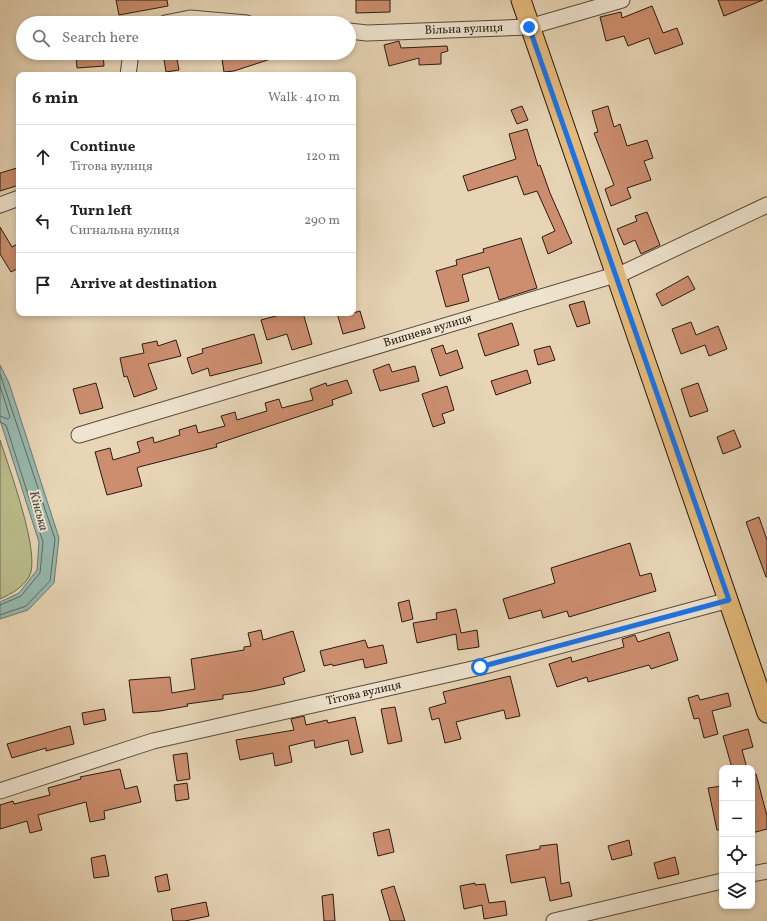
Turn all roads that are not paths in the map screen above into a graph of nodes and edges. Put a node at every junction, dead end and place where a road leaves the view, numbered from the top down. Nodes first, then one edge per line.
1 (521, 0) edge
2 (622, 0) edge
3 (529, 27) junction
4 (356, 32) edge
5 (130, 60) edge
6 (128, 72) edge
7 (16, 199) edge
8 (0, 205) edge
9 (767, 205) edge
10 (616, 275) junction
11 (79, 435) dead end
12 (729, 600) junction
13 (767, 713) edge
14 (0, 791) edge
15 (767, 871) edge
16 (755, 873) edge
17 (719, 882) edge
18 (554, 921) edge

1 - 3 main road
2 - 3 street, Вільна вулиця
3 - 4 street, Вільна вулиця
3 - 10 main road
5 - 6 street
7 - 8 street
9 - 10 street, Вишнева вулиця
10 - 11 street, Вишнева вулиця
10 - 12 main road
12 - 13 main road
12 - 14 street, Тітова вулиця
15 - 16 street
17 - 18 street

